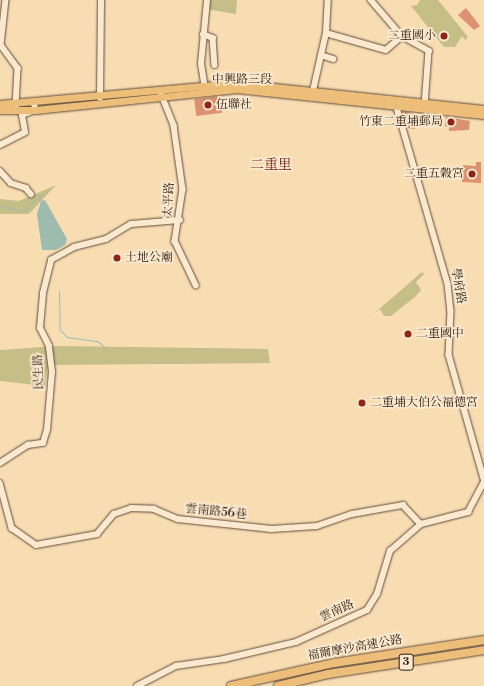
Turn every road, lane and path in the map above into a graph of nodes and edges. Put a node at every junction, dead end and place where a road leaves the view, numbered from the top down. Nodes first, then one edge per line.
1 (6, 0) edge
2 (101, 0) edge
3 (207, 0) edge
4 (328, 0) edge
5 (371, 0) edge
6 (326, 33) junction
7 (203, 34) junction
8 (402, 36) junction
9 (321, 55) junction
10 (332, 59) dead end
11 (215, 65) dead end
12 (205, 89) junction
13 (312, 92) junction
14 (162, 94) junction
15 (100, 100) junction
16 (396, 102) junction
17 (0, 104) edge
18 (35, 106) junction
19 (425, 106) junction
20 (16, 107) junction
21 (484, 109) edge
22 (0, 110) edge
23 (484, 115) edge
24 (0, 146) edge
25 (0, 171) edge
26 (31, 194) dead end
27 (180, 220) junction
28 (196, 285) dead end
29 (0, 463) edge
30 (484, 480) edge
31 (0, 483) edge
32 (421, 524) junction
33 (484, 640) edge
34 (484, 650) edge
35 (137, 686) edge
36 (232, 686) edge
37 (278, 686) edge

1 - 20 street
2 - 15 street
3 - 7 street
4 - 6 street
5 - 8 street
6 - 8 street
6 - 9 street
7 - 11 street
7 - 12 street
8 - 19 street
9 - 10 street
9 - 13 street
12 - 13 main road, 中興路三段
12 - 14 main road, 中興路三段
13 - 16 main road, 中興路三段
14 - 15 main road, 中興路三段
14 - 27 street, 太平路
15 - 18 main road, 中興路三段
16 - 19 main road, 中興路三段
16 - 30 street, 學府路
17 - 20 main road, 中興路三段
18 - 20 main road, 中興路三段
18 - 24 street
19 - 21 main road, 中興路三段
19 - 23 main road, 中興路三段
20 - 22 main road, 中興路三段
25 - 26 street
27 - 28 street, 太平路
27 - 29 street, 民生路
30 - 32 street, 雲南路
31 - 32 street, 雲南路56巷
32 - 35 street, 雲南路
33 - 36 highway, 福爾摩沙高速公路 / 3
34 - 37 highway, 福爾摩沙高速公路 / 3

